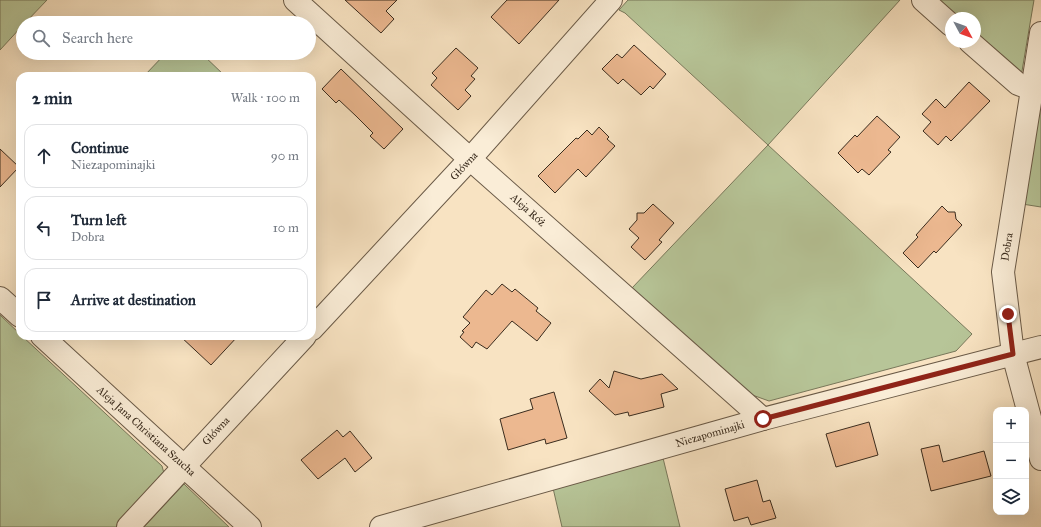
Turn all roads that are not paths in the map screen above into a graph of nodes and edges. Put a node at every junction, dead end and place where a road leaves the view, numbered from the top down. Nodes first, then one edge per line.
1 (295, 0) edge
2 (923, 0) edge
3 (608, 1) edge
4 (313, 16) edge
5 (316, 19) edge
6 (945, 20) edge
7 (1041, 33) edge
8 (977, 48) edge
9 (1036, 84) edge
10 (470, 159) junction
11 (0, 298) edge
12 (16, 312) edge
13 (316, 325) edge
14 (46, 340) edge
15 (301, 340) edge
16 (1041, 347) edge
17 (1013, 354) junction
18 (763, 419) junction
19 (1041, 459) edge
20 (184, 466) junction
21 (128, 527) edge
22 (250, 527) edge
23 (381, 527) edge

1 - 4 street, Aleja Róż
2 - 6 street
3 - 10 street, Główna
5 - 10 street, Aleja Róż
7 - 9 street, Dobra
8 - 9 street
9 - 17 street, Dobra
10 - 13 street, Główna
10 - 18 street, Aleja Róż
11 - 12 street
14 - 20 street, Aleja Jana Christiana Szucha
15 - 20 street, Główna
16 - 17 street, Niezapominajki
17 - 18 street, Niezapominajki
17 - 19 street, Dobra
18 - 23 street, Niezapominajki
20 - 21 street, Główna
20 - 22 street, Aleja Jana Christiana Szucha

